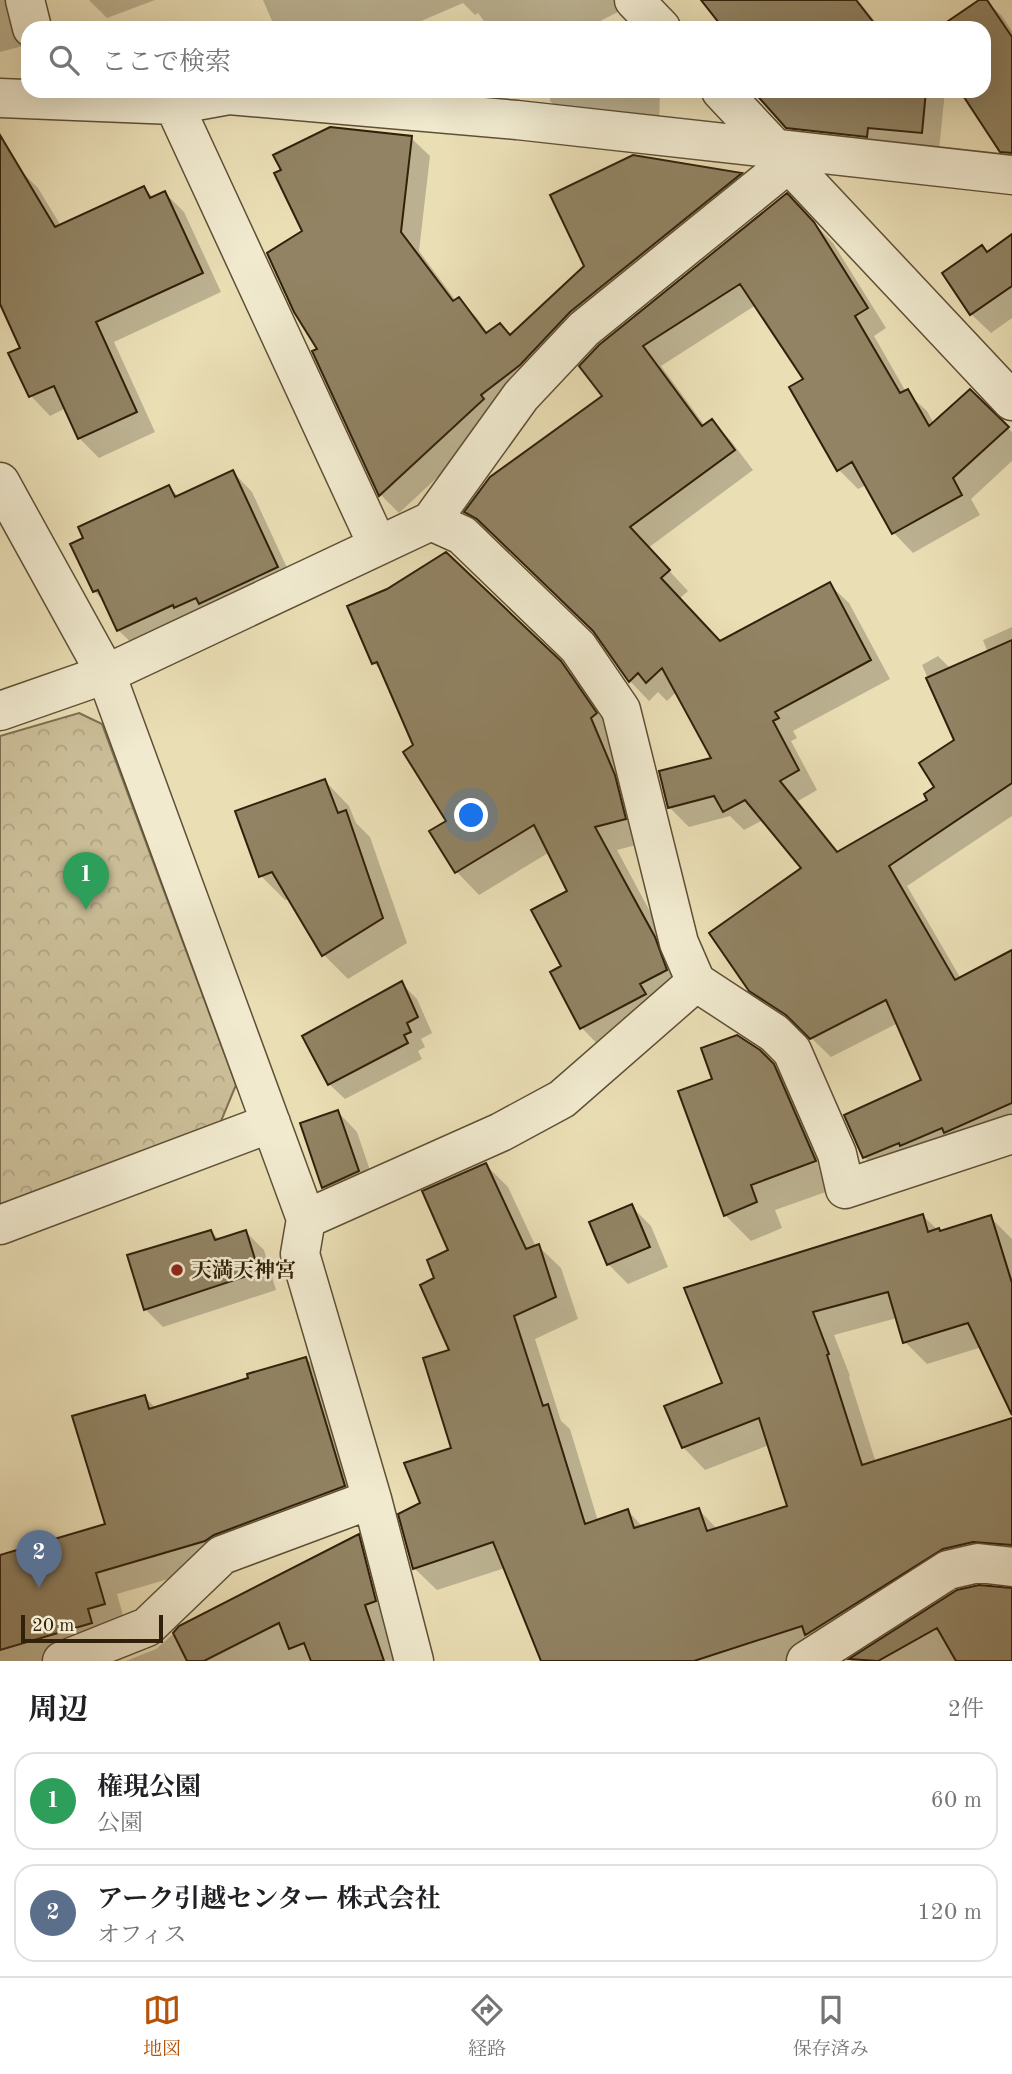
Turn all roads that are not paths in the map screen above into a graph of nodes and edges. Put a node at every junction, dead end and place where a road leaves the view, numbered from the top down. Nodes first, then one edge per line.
1 (25, 0) edge
2 (634, 0) edge
3 (30, 21) edge
4 (654, 21) edge
5 (21, 97) edge
6 (0, 98) edge
7 (76, 98) edge
8 (214, 98) edge
9 (264, 98) edge
10 (728, 98) edge
11 (174, 106) junction
12 (782, 155) junction
13 (1012, 175) edge
14 (1012, 401) edge
15 (0, 482) edge
16 (431, 521) junction
17 (378, 546) junction
18 (106, 674) junction
19 (0, 711) edge
20 (696, 982) junction
21 (271, 1123) junction
22 (1012, 1135) edge
23 (306, 1219) junction
24 (0, 1225) edge
25 (372, 1499) junction
26 (1012, 1567) edge
27 (62, 1661) edge
28 (414, 1661) edge
29 (806, 1661) edge

1 - 3 street
2 - 4 street
5 - 6 street
7 - 11 street
8 - 11 street
9 - 12 street
10 - 12 street
11 - 17 street
12 - 13 street
12 - 14 street
12 - 16 street
15 - 18 street
16 - 17 street
16 - 20 street
17 - 18 street
18 - 19 street
18 - 21 street
20 - 22 street
20 - 23 street
21 - 23 street
21 - 24 street
23 - 25 street
25 - 27 street
25 - 28 street
26 - 29 street

